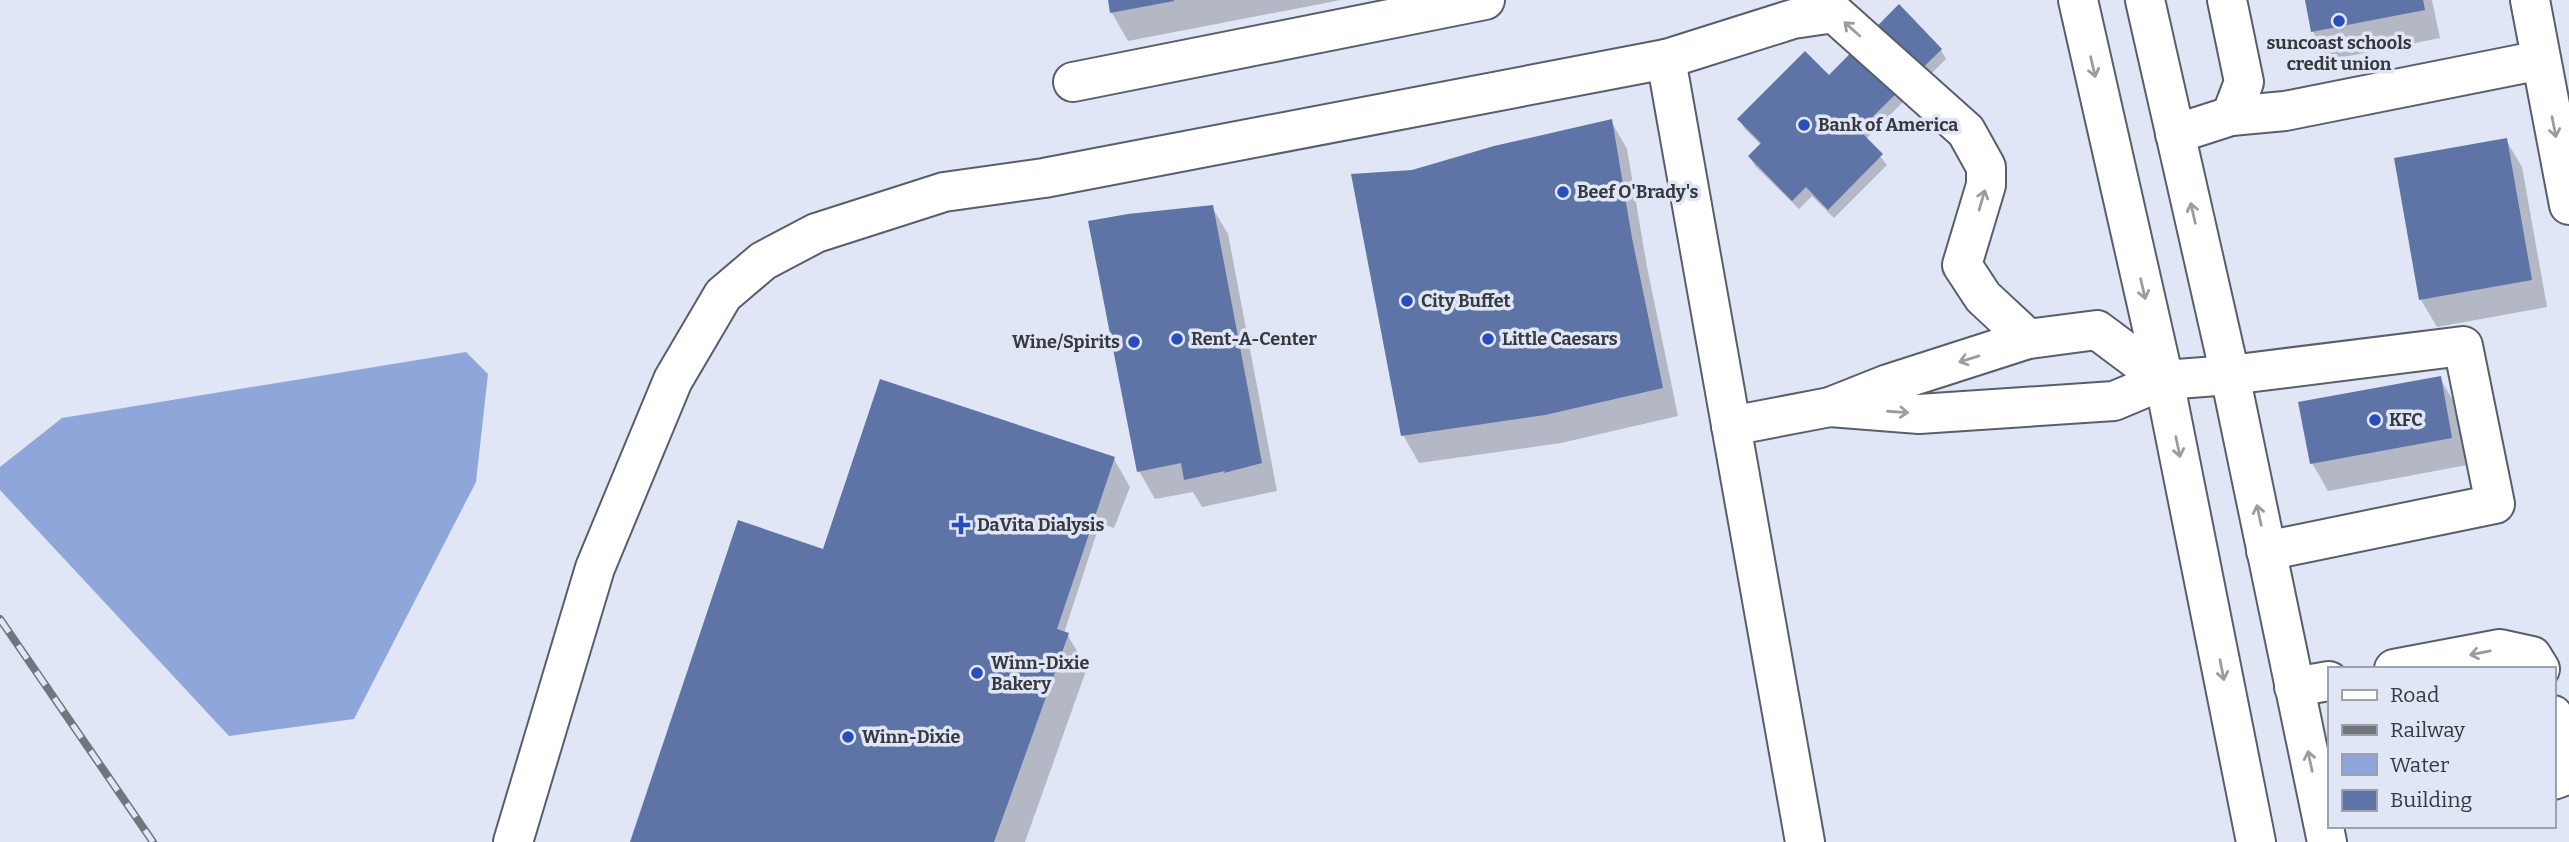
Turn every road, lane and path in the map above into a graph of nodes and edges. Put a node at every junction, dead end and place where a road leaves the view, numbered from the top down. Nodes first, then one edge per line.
1 (1485, 0) edge
2 (2078, 0) edge
3 (2145, 0) edge
4 (2227, 0) edge
5 (2530, 0) edge
6 (1666, 59) junction
7 (2541, 60) junction
8 (1073, 82) dead end
9 (2231, 116) junction
10 (2175, 134) junction
11 (2569, 205) edge
12 (2028, 339) junction
13 (2230, 375) junction
14 (2164, 380) junction
15 (1830, 407) junction
16 (1731, 426) junction
17 (2266, 551) junction
18 (2405, 667) edge
19 (2539, 667) edge
20 (2312, 684) edge
21 (2555, 724) edge
22 (2555, 779) edge
23 (2328, 832) edge
24 (513, 842) edge
25 (1805, 842) edge
26 (2256, 842) edge

1 - 8 main road
2 -> 14 main road
3 - 10 main road
4 - 9 main road
5 - 7 main road
12 -> 6 main road
6 - 16 main road
6 - 24 main road
7 - 9 main road
7 -> 11 main road
9 - 10 main road
13 -> 10 main road
12 - 14 main road
12 -> 15 main road
13 - 14 main road
17 -> 13 main road
13 - 17 main road
15 -> 14 main road
14 -> 26 main road
15 - 16 main road
16 - 25 main road
17 - 20 main road
19 -> 18 main road
23 -> 20 main road
21 - 22 main road

